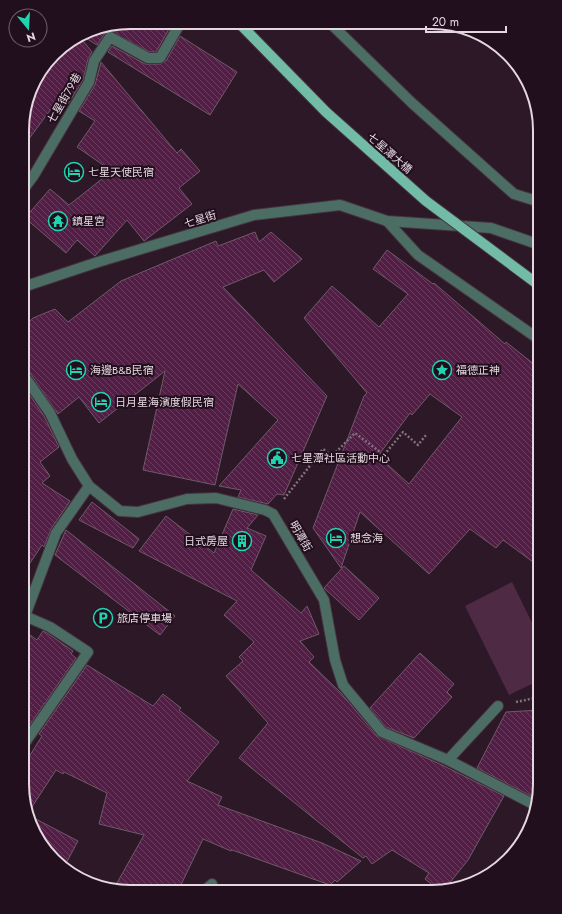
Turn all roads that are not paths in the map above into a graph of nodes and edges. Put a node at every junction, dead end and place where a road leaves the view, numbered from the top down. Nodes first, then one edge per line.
1 (177, 29) edge
2 (245, 29) edge
3 (336, 29) edge
4 (29, 182) edge
5 (533, 200) edge
6 (387, 221) junction
7 (533, 243) edge
8 (533, 281) edge
9 (29, 285) edge
10 (533, 335) edge
11 (29, 384) edge
12 (89, 486) junction
13 (29, 605) edge
14 (29, 618) edge
15 (498, 706) road end
16 (29, 738) edge
17 (448, 760) junction
18 (531, 803) edge

1 - 4 street, 七星街79巷
2 - 8 main road, 七星潭大橋, bridge
3 - 5 street
6 - 7 street, 七星街
6 - 9 street, 七星街
6 - 10 street, 七星街
11 - 12 street
12 - 13 street
12 - 17 street, 明潭街
14 - 16 street
15 - 17 street
17 - 18 street, 明潭街

